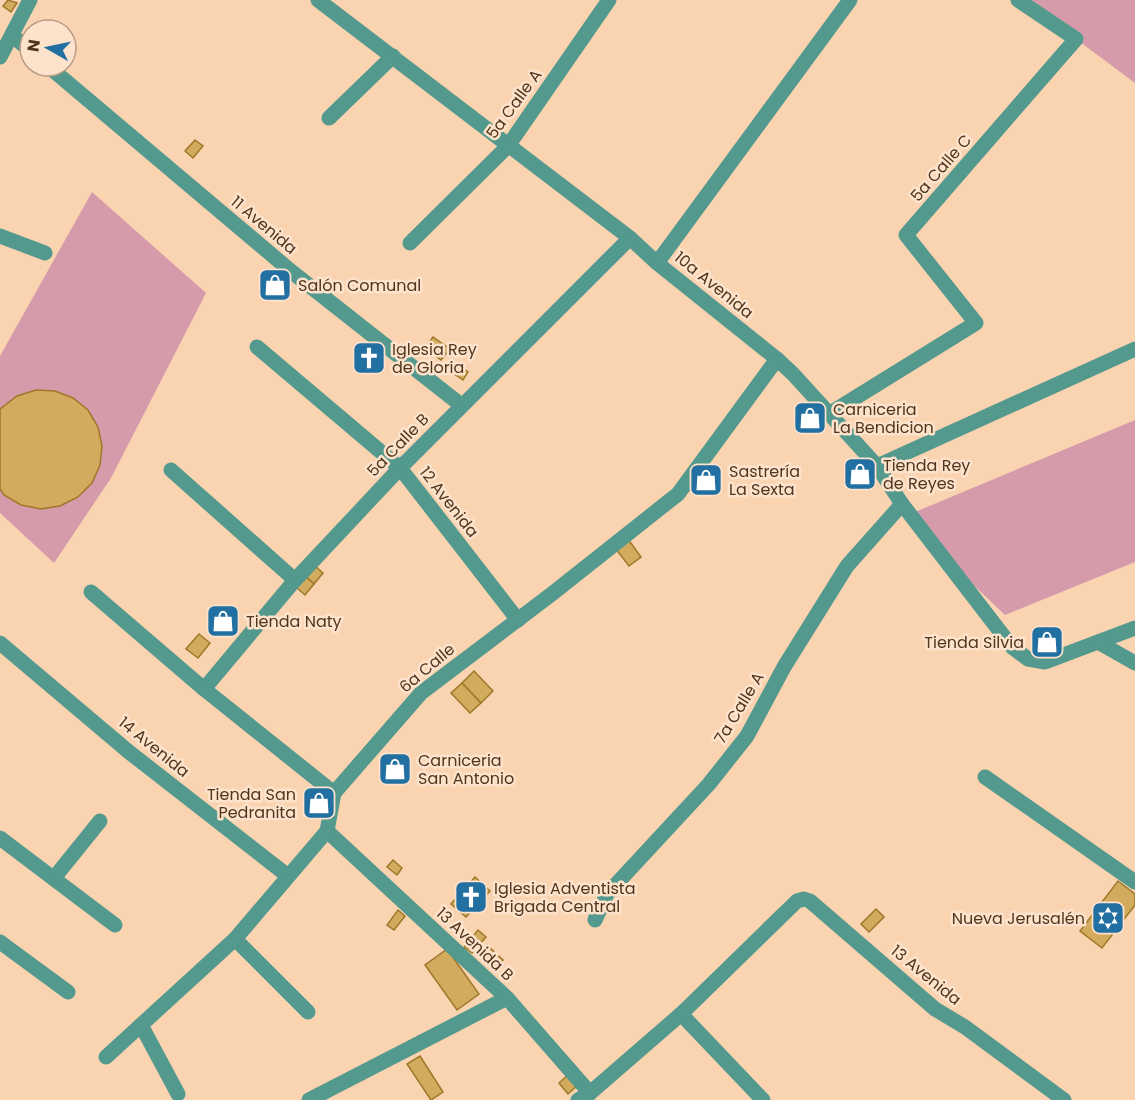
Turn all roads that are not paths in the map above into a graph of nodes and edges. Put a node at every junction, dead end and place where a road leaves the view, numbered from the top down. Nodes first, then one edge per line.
1 (30, 0) edge
2 (318, 0) edge
3 (609, 0) edge
4 (850, 0) edge
5 (1018, 0) edge
6 (12, 35) junction
7 (18, 40) edge
8 (393, 56) junction
9 (0, 57) edge
10 (62, 78) edge
11 (329, 117) dead end
12 (508, 146) junction
13 (0, 236) edge
14 (630, 238) junction
15 (410, 243) dead end
16 (45, 253) dead end
17 (657, 262) junction
18 (257, 347) dead end
19 (1135, 349) edge
20 (777, 359) junction
21 (461, 405) junction
22 (829, 414) junction
23 (877, 466) junction
24 (400, 468) junction
25 (171, 470) dead end
26 (902, 504) junction
27 (295, 580) junction
28 (91, 592) dead end
29 (518, 620) junction
30 (1135, 628) edge
31 (1098, 642) junction
32 (0, 643) edge
33 (1135, 663) edge
34 (204, 689) junction
35 (986, 777) dead end
36 (334, 793) junction
37 (100, 821) dead end
38 (327, 831) junction
39 (0, 838) edge
40 (288, 876) junction
41 (54, 878) junction
42 (1135, 882) edge
43 (595, 920) dead end
44 (115, 924) dead end
45 (235, 939) junction
46 (0, 942) edge
47 (68, 992) dead end
48 (507, 998) junction
49 (308, 1012) dead end
50 (681, 1014) junction
51 (141, 1025) junction
52 (106, 1057) dead end
53 (178, 1094) dead end
54 (584, 1097) edge
55 (309, 1100) edge
56 (763, 1100) edge
57 (1064, 1100) edge

1 - 6 street
2 - 8 street, 10a Avenida
3 - 12 street, 5a Calle A
4 - 17 street
5 - 22 street, 5a Calle C
6 - 7 street
6 - 9 street
8 - 11 street
8 - 12 street, 10a Avenida
10 - 21 street, 11 Avenida
12 - 14 street, 10a Avenida
12 - 15 street, 5a Calle A
13 - 16 street
14 - 17 street, 10a Avenida
14 - 21 street, 5a Calle B
17 - 20 street, 10a Avenida
18 - 24 street, 12 Avenida
19 - 23 street
20 - 22 street, 10a Avenida
20 - 29 street, 6a Calle
21 - 24 street, 5a Calle B
22 - 23 street, 10a Avenida
23 - 26 street, 10a Avenida
24 - 27 street, 5a Calle B
24 - 29 street, 12 Avenida
25 - 27 street
26 - 31 street, 10a Avenida
26 - 43 street, 7a Calle A
27 - 34 street, 5a Calle B
28 - 34 street
29 - 36 street, 6a Calle
30 - 31 street
31 - 33 street
32 - 40 street, 14 Avenida
34 - 36 street
35 - 42 street
36 - 38 street
37 - 41 street
38 - 40 street
38 - 48 street, 13 Avenida B
39 - 41 street
40 - 45 street
41 - 44 street
45 - 49 street
45 - 51 street
46 - 47 street
48 - 54 street, 13 Avenida B
48 - 55 street
50 - 54 street
50 - 56 street
50 - 57 street, 13 Avenida
51 - 52 street
51 - 53 street

